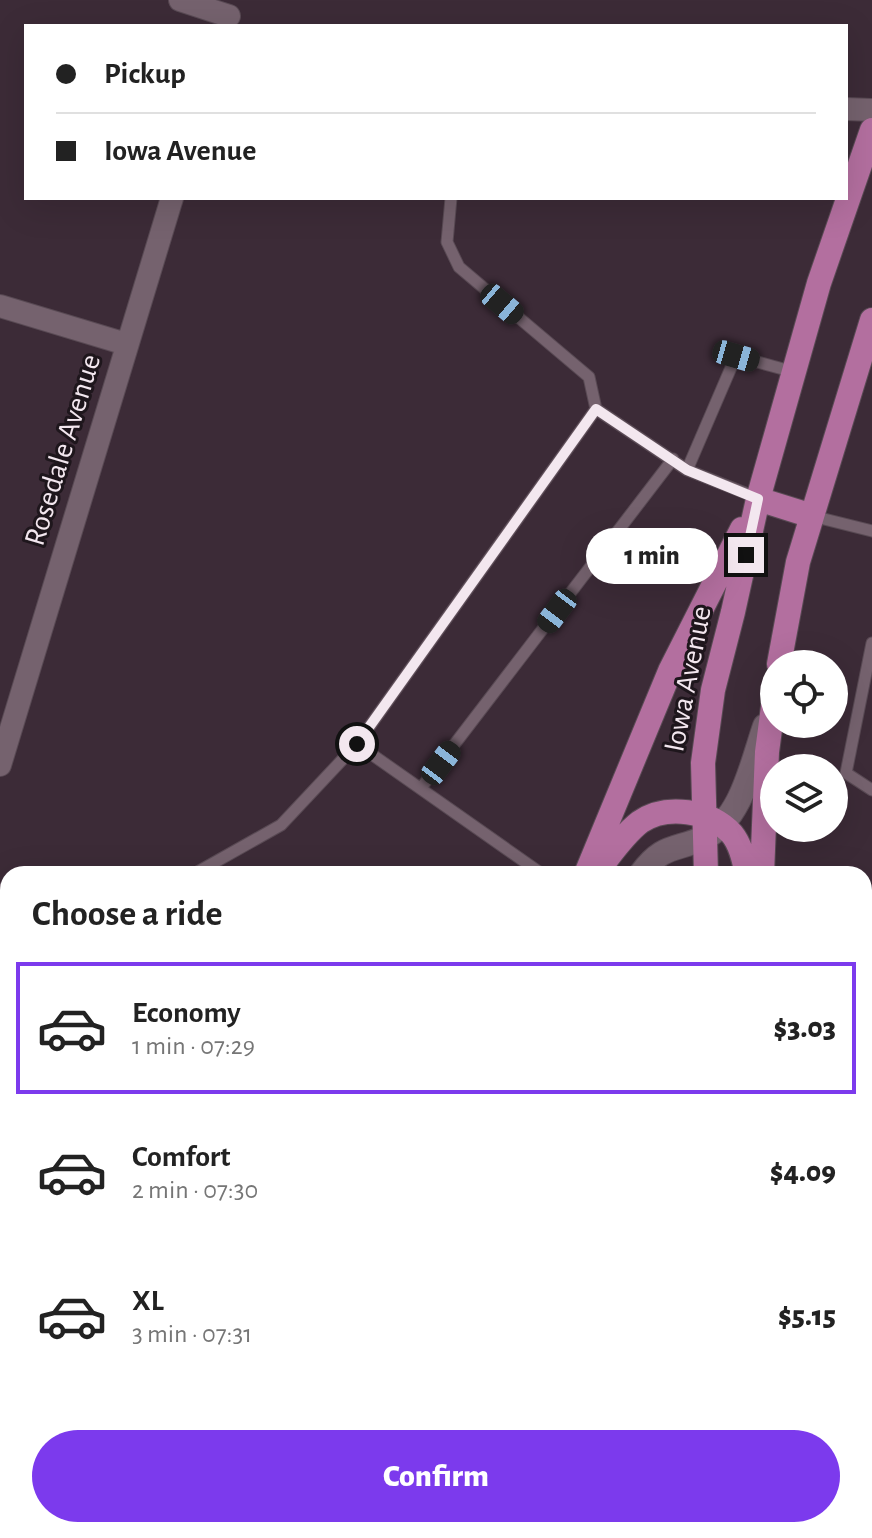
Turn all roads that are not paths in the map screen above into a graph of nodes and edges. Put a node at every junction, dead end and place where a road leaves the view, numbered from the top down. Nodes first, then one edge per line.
1 (180, 0) edge
2 (230, 14) edge
3 (848, 109) edge
4 (872, 110) edge
5 (872, 130) edge
6 (848, 199) edge
7 (171, 200) edge
8 (451, 200) edge
9 (848, 200) edge
10 (0, 306) edge
11 (872, 320) edge
12 (126, 344) junction
13 (794, 372) junction
14 (596, 409) junction
15 (673, 459) junction
16 (687, 470) junction
17 (758, 499) junction
18 (812, 516) junction
19 (872, 531) edge
20 (872, 643) edge
21 (781, 650) edge
22 (7, 713) edge
23 (760, 738) edge
24 (769, 738) edge
25 (357, 744) junction
26 (0, 765) edge
27 (421, 788) junction
28 (872, 790) edge
29 (709, 826) junction
30 (208, 866) edge
31 (531, 866) edge
32 (589, 866) edge
33 (601, 866) edge
34 (647, 866) edge
35 (706, 866) edge
36 (745, 866) edge
37 (762, 866) edge

1 - 2 street
3 - 4 street
5 - 6 main road
7 - 12 street, Rosedale Avenue
8 - 14 lane
9 - 13 main road
10 - 12 street
11 - 18 main road
12 - 22 street, Rosedale Avenue
13 - 16 lane
13 - 17 main road
14 - 15 lane
14 - 25 lane
15 - 16 lane
15 - 27 lane
16 - 17 lane
17 - 18 main road
17 - 29 main road, Iowa Avenue
17 - 32 main road
18 - 19 lane
18 - 21 main road
20 - 28 lane
22 - 26 street, Rosedale Avenue
23 - 29 main road
24 - 37 main road
25 - 27 lane
25 - 30 lane
27 - 31 lane
29 - 33 main road
29 - 34 main road
29 - 35 main road, Iowa Avenue
29 - 36 main road

